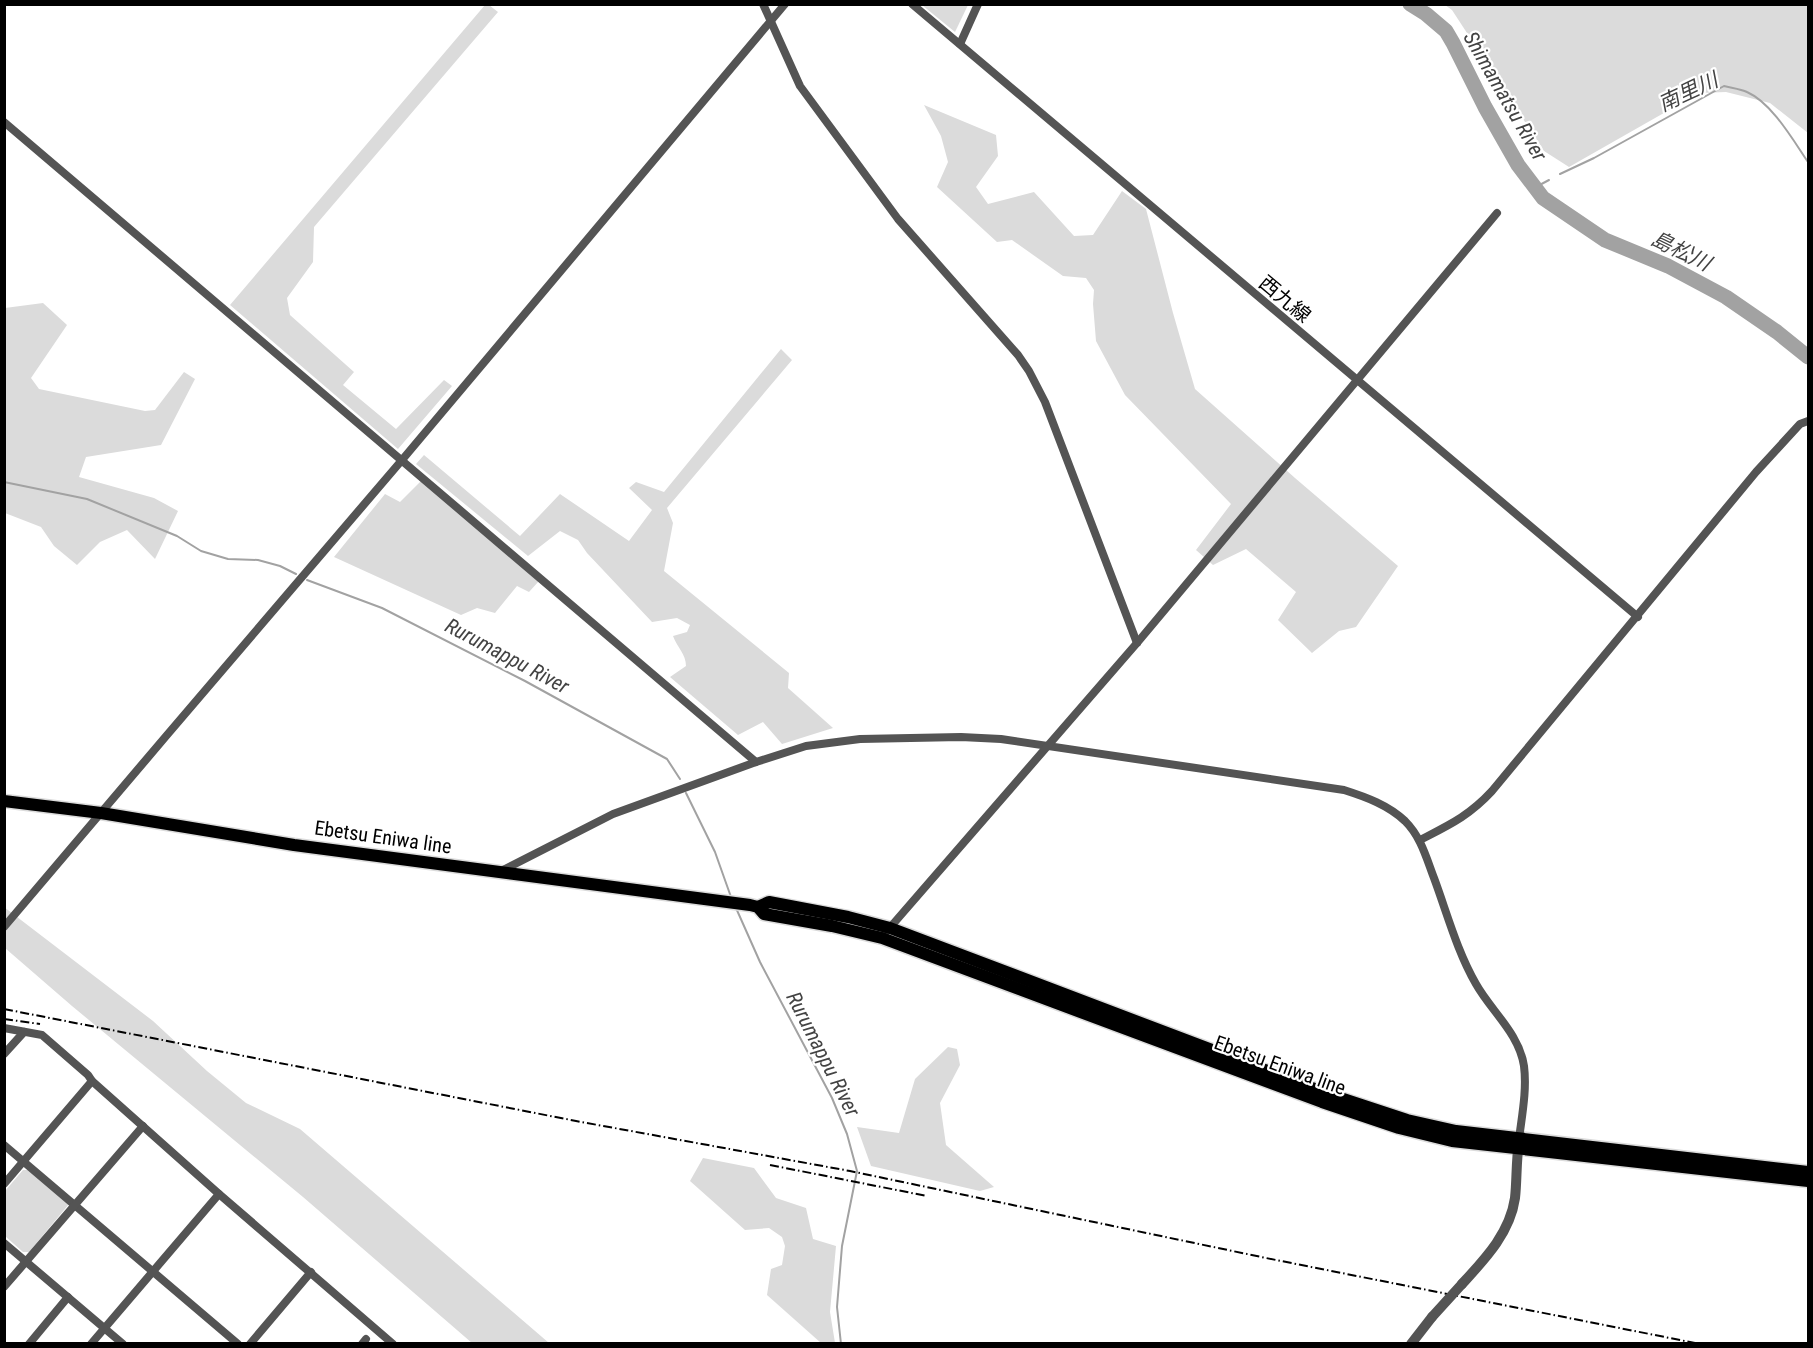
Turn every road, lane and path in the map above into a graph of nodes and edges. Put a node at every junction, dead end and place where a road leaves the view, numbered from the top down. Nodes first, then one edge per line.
1 (763, 4) edge
2 (785, 4) edge
3 (912, 4) edge
4 (978, 4) edge
5 (770, 22) junction
6 (960, 44) junction
7 (4, 122) edge
8 (1497, 213) dead end
9 (1356, 381) junction
10 (1804, 422) edge
11 (402, 460) junction
12 (1638, 617) junction
13 (1137, 642) junction
14 (1047, 746) junction
15 (756, 762) junction
16 (4, 801) edge
17 (100, 813) junction
18 (1420, 840) junction
19 (499, 872) junction
20 (4, 927) edge
21 (886, 933) junction
22 (4, 1028) edge
23 (24, 1032) junction
24 (4, 1054) edge
25 (92, 1081) junction
26 (143, 1126) junction
27 (1519, 1144) junction
28 (4, 1145) edge
29 (24, 1161) junction
30 (1809, 1172) edge
31 (1809, 1181) edge
32 (4, 1184) edge
33 (219, 1194) junction
34 (76, 1204) junction
35 (4, 1243) edge
36 (26, 1262) junction
37 (153, 1271) junction
38 (311, 1272) junction
39 (4, 1287) edge
40 (68, 1297) junction
41 (104, 1328) junction
42 (29, 1344) edge
43 (91, 1344) edge
44 (123, 1344) edge
45 (238, 1344) edge
46 (250, 1344) edge
47 (393, 1344) edge
48 (1410, 1344) edge

1 - 5 street
2 - 5 street
3 - 6 street, 西九線
4 - 6 street
5 - 11 street
5 - 13 street
6 - 9 street, 西九線
7 - 11 street
8 - 9 street
9 - 12 street, 西九線
9 - 13 street
10 - 12 street
11 - 15 street
11 - 17 street
12 - 18 street
13 - 14 street
14 - 15 street
14 - 18 street
14 - 21 street
15 - 19 street
16 - 17 main road, Ebetsu Eniwa line
17 - 19 main road, Ebetsu Eniwa line
17 - 20 street
18 - 27 street
19 - 21 main road, Ebetsu Eniwa line
21 - 27 main road, Ebetsu Eniwa line
22 - 23 street
23 - 24 street
23 - 25 street
25 - 26 street
25 - 29 street
26 - 33 street
26 - 34 street
27 - 30 main road, Ebetsu Eniwa line
27 - 31 main road, Ebetsu Eniwa line
27 - 48 street, bridge
28 - 29 street
29 - 32 street
29 - 34 street
33 - 37 street
33 - 38 street
34 - 36 street
34 - 37 street
35 - 36 street
36 - 39 street
36 - 40 street
37 - 41 street
37 - 45 street
38 - 46 street
38 - 47 street
40 - 41 street
40 - 42 street
41 - 43 street
41 - 44 street

